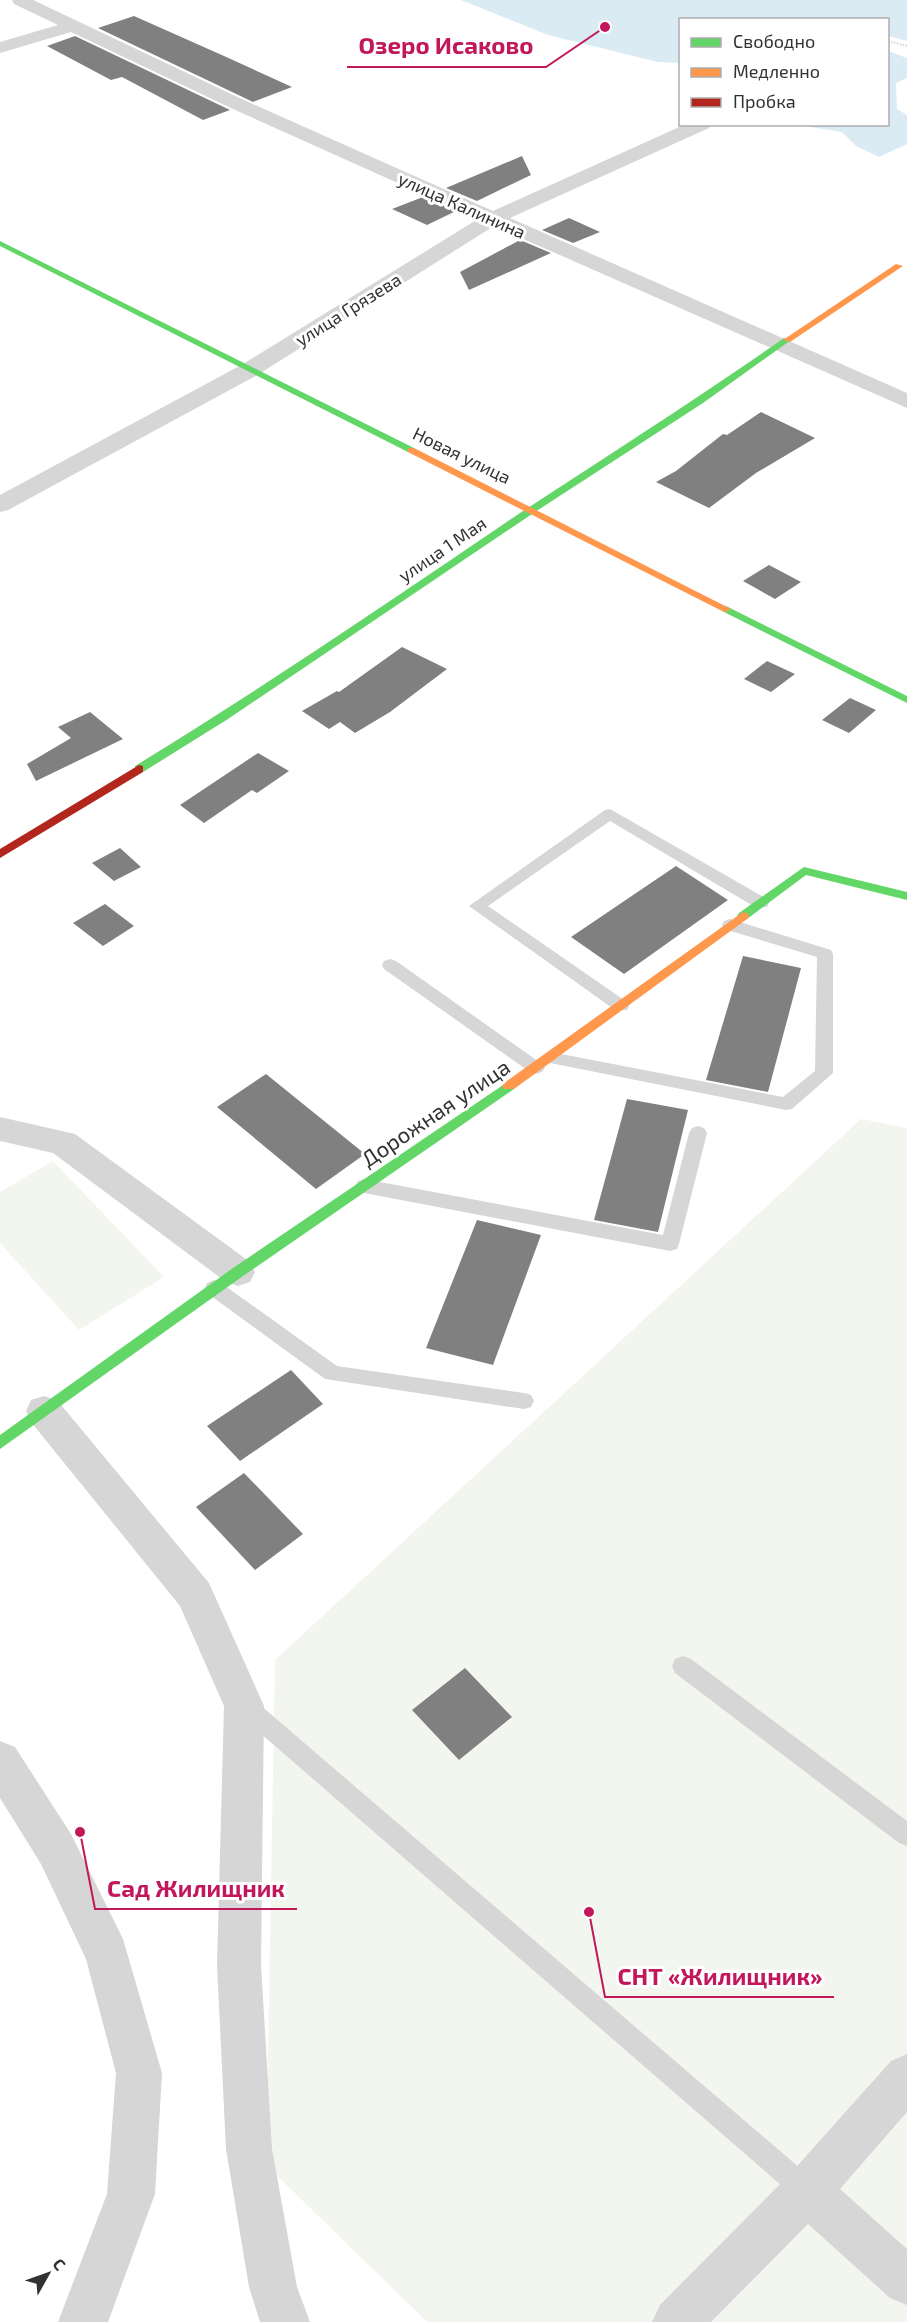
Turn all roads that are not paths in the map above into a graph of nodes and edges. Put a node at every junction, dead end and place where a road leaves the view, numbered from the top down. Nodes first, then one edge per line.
1 (20, 0) edge
2 (72, 26) junction
3 (0, 48) edge
4 (698, 126) edge
5 (492, 219) junction
6 (0, 243) edge
7 (899, 266) dead end
8 (781, 344) junction
9 (250, 369) junction
10 (907, 401) edge
11 (0, 505) edge
12 (532, 510) junction
13 (907, 700) edge
14 (0, 854) edge
15 (907, 896) edge
16 (761, 903) junction
17 (730, 925) junction
18 (390, 964) dead end
19 (621, 1006) junction
20 (551, 1058) junction
21 (536, 1068) junction
22 (0, 1129) edge
23 (698, 1133) dead end
24 (364, 1186) junction
25 (226, 1280) junction
26 (525, 1401) dead end
27 (44, 1411) junction
28 (0, 1443) edge
29 (683, 1666) dead end
30 (244, 1706) junction
31 (0, 1761) edge
32 (907, 1835) edge
33 (907, 2077) edge
34 (807, 2191) junction
35 (907, 2282) edge
36 (83, 2322) edge
37 (285, 2322) edge
38 (677, 2322) edge

1 - 2 street, улица Калинина
2 - 3 street
2 - 5 street, улица Калинина
4 - 5 street, улица Грязева
5 - 8 street, улица Калинина
5 - 9 street, улица Грязева
6 - 9 street, Новая улица
7 - 8 street, улица 1 Мая
8 - 10 street, улица Калинина
8 - 12 street, улица 1 Мая
9 - 11 street, улица Грязева
9 - 12 street, Новая улица
12 - 13 street, Новая улица
12 - 14 street, улица 1 Мая
15 - 16 street, Дорожная улица
16 - 17 street, Дорожная улица
16 - 19 lane
17 - 19 street, Дорожная улица
17 - 20 lane
18 - 21 lane
19 - 20 street, Дорожная улица
20 - 21 street, Дорожная улица
21 - 24 street, Дорожная улица
22 - 25 street
23 - 24 lane
24 - 25 street, Дорожная улица
25 - 26 lane
25 - 27 street, Дорожная улица
27 - 28 street, Дорожная улица
27 - 30 street
29 - 32 lane
30 - 34 lane
30 - 37 street
31 - 36 street
33 - 34 street
34 - 35 street
34 - 38 street

